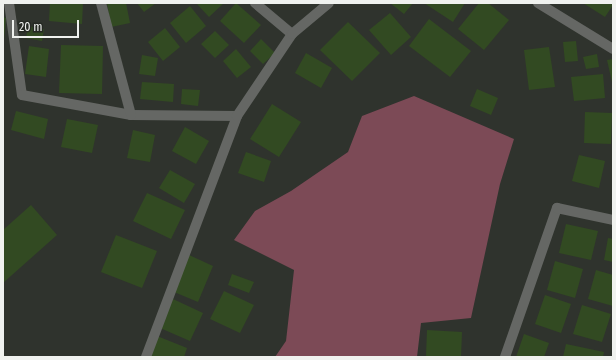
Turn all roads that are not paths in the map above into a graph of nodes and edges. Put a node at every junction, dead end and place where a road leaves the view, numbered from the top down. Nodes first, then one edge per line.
1 (9, 3) edge
2 (101, 3) edge
3 (255, 3) edge
4 (329, 3) edge
5 (538, 3) edge
6 (292, 34) junction
7 (613, 49) edge
8 (131, 115) junction
9 (237, 116) junction
10 (613, 220) edge
11 (146, 357) edge
12 (505, 357) edge

1 - 8 street
2 - 8 street
3 - 6 street
4 - 6 street
5 - 7 street
6 - 9 street
8 - 9 street
9 - 11 street
10 - 12 street

